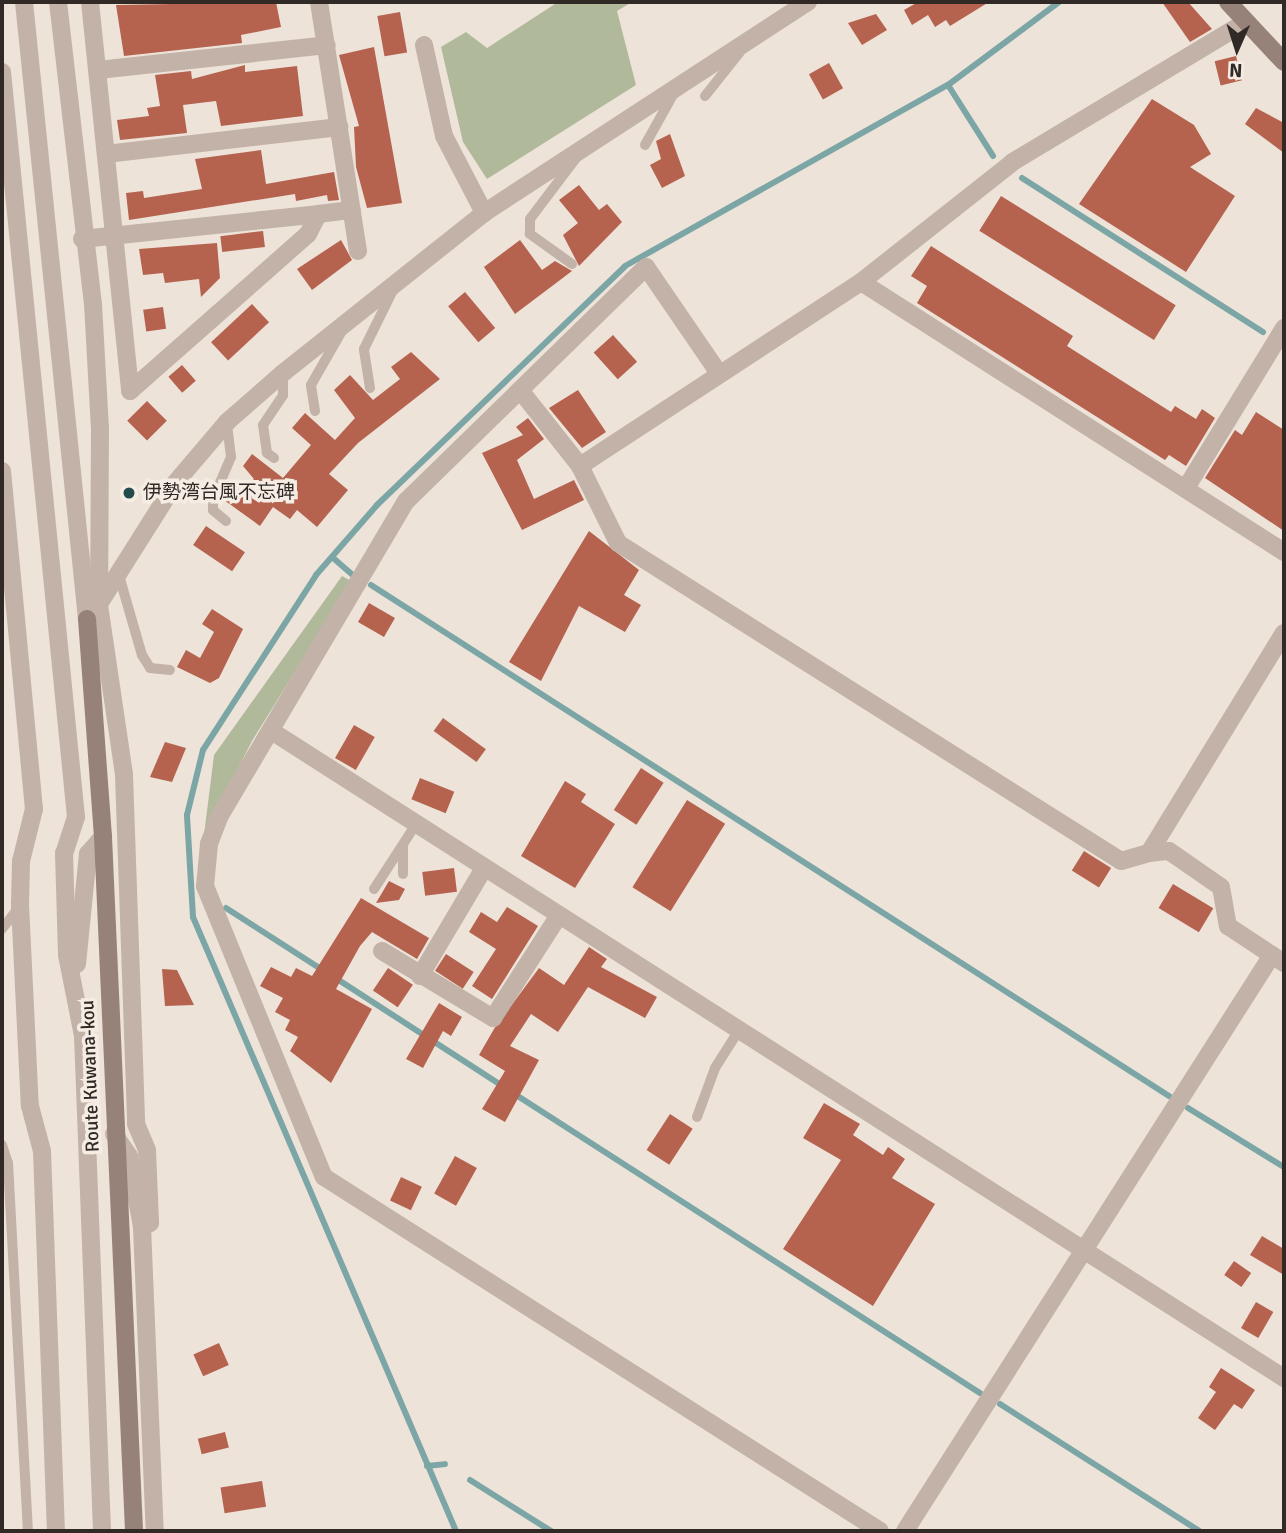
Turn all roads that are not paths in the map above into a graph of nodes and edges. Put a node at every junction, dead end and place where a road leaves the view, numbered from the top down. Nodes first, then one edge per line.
1 (24, 2) edge
2 (58, 2) edge
3 (90, 2) edge
4 (320, 2) edge
5 (808, 2) edge
6 (1228, 2) edge
7 (1244, 23) junction
8 (753, 35) junction
9 (327, 45) junction
10 (424, 45) dead end
11 (1284, 62) edge
12 (97, 70) junction
13 (2, 72) edge
14 (683, 78) junction
15 (705, 96) dead end
16 (339, 127) junction
17 (585, 142) junction
18 (645, 145) dead end
19 (106, 154) junction
20 (352, 210) junction
21 (484, 212) junction
22 (318, 214) junction
23 (116, 234) junction
24 (82, 239) junction
25 (358, 251) dead end
26 (572, 264) dead end
27 (397, 282) junction
28 (861, 282) junction
29 (345, 322) junction
30 (1284, 328) edge
31 (718, 372) junction
32 (283, 373) junction
33 (370, 388) dead end
34 (520, 390) junction
35 (315, 411) dead end
36 (227, 422) junction
37 (274, 458) dead end
38 (580, 466) junction
39 (2, 471) edge
40 (1186, 488) junction
41 (226, 522) dead end
42 (1284, 552) edge
43 (118, 571) junction
44 (93, 612) junction
45 (1284, 633) edge
46 (170, 670) dead end
47 (273, 732) junction
48 (416, 824) junction
49 (103, 837) junction
50 (403, 847) junction
51 (1149, 853) junction
52 (484, 868) junction
53 (404, 874) dead end
54 (374, 889) dead end
55 (20, 905) junction
56 (559, 915) junction
57 (2, 929) edge
58 (382, 951) dead end
59 (1278, 959) edge
60 (420, 976) junction
61 (75, 982) junction
62 (739, 1030) junction
63 (697, 1117) dead end
64 (114, 1134) junction
65 (2, 1145) edge
66 (142, 1227) junction
67 (1085, 1249) junction
68 (1284, 1378) edge
69 (153, 1505) junction
70 (29, 1531) edge
71 (57, 1531) edge
72 (102, 1531) edge
73 (134, 1531) edge
74 (155, 1531) edge
75 (163, 1531) edge
76 (880, 1531) edge
77 (905, 1531) edge

1 - 44 street
2 - 24 street
3 - 12 street
4 - 9 street
5 - 8 street
6 - 7 main road
7 - 11 main road
7 - 28 street
8 - 14 street
8 - 15 lane
9 - 12 street
9 - 16 street
10 - 21 street
12 - 19 street
13 - 61 street
14 - 17 street
14 - 18 lane
16 - 19 street
16 - 20 street
17 - 21 street
17 - 26 lane
19 - 23 street
20 - 22 street
20 - 25 street
21 - 27 street
22 - 23 street
22 - 23 street
23 - 24 street
24 - 44 street
27 - 29 street
27 - 33 lane
28 - 31 street
28 - 40 street
29 - 32 street
29 - 35 lane
30 - 40 street
31 - 34 street
31 - 38 street
32 - 36 street
32 - 37 lane
34 - 38 street
34 - 47 street
36 - 41 lane
36 - 43 street
38 - 51 street
39 - 55 street
40 - 42 street
43 - 44 street
43 - 46 lane
44 - 49 main road, Route Kuwana-kou
44 - 66 street
45 - 51 street
47 - 48 street
47 - 76 street
48 - 50 lane
48 - 52 street
49 - 61 street
49 - 64 main road, Route Kuwana-kou
50 - 53 lane
50 - 54 lane
51 - 59 street
52 - 56 street
52 - 60 street
55 - 57 lane
55 - 71 street
56 - 60 street
56 - 62 street
58 - 60 street
59 - 67 street
61 - 72 street
62 - 63 lane
62 - 67 street
64 - 66 street
64 - 73 main road, Route Kuwana-kou
65 - 70 lane
66 - 69 street
67 - 68 street
67 - 77 street
69 - 74 street
69 - 75 street

